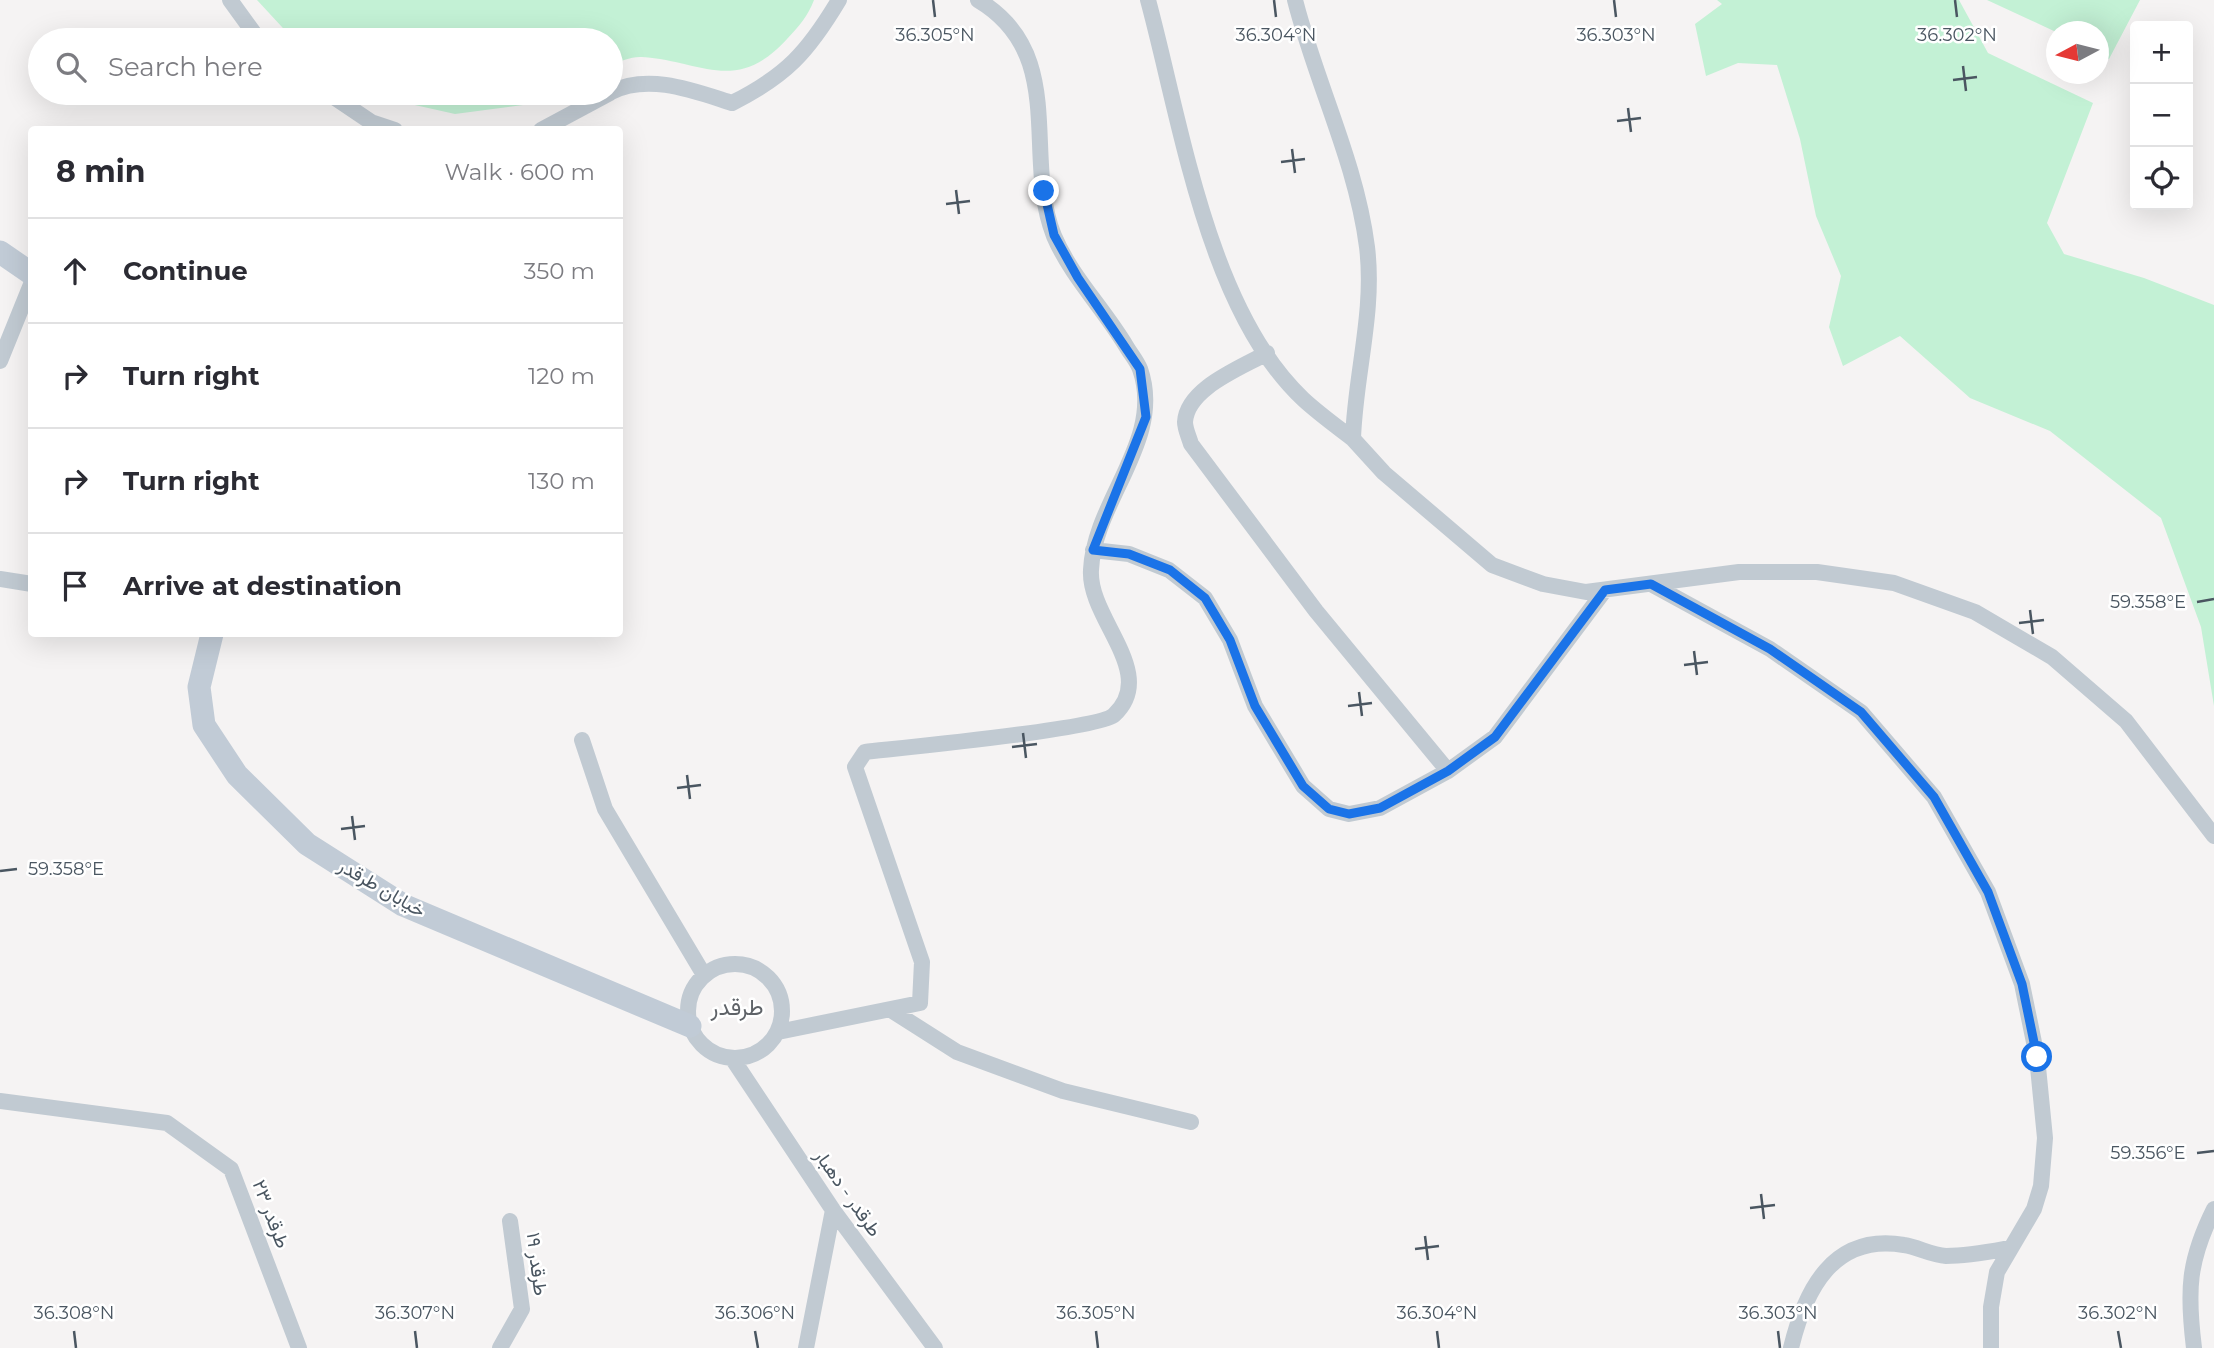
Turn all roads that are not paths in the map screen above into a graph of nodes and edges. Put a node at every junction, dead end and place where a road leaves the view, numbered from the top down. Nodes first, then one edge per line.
1 (230, 0) edge
2 (839, 0) edge
3 (978, 0) edge
4 (1148, 0) edge
5 (1295, 0) edge
6 (250, 28) edge
7 (623, 86) edge
8 (346, 105) edge
9 (586, 105) edge
10 (383, 126) edge
11 (548, 126) edge
12 (0, 252) edge
13 (28, 271) edge
14 (28, 292) edge
15 (1266, 353) junction
16 (0, 361) edge
17 (1353, 439) junction
18 (1093, 550) junction
19 (0, 579) edge
20 (28, 583) edge
21 (1651, 584) junction
22 (1605, 590) junction
23 (211, 637) edge
24 (582, 740) dead end
25 (1448, 771) junction
26 (2214, 836) edge
27 (704, 975) junction
28 (891, 1010) junction
29 (690, 1026) junction
30 (778, 1032) junction
31 (732, 1058) junction
32 (0, 1101) edge
33 (1191, 1122) dead end
34 (2214, 1209) edge
35 (833, 1210) junction
36 (510, 1221) dead end
37 (2010, 1248) junction
38 (299, 1348) edge
39 (500, 1348) edge
40 (806, 1348) edge
41 (935, 1348) edge
42 (1791, 1348) edge
43 (1992, 1348) edge
44 (2194, 1348) edge

1 - 6 street
2 - 7 street
3 - 18 street
4 - 15 street
5 - 17 street
8 - 10 street
9 - 11 street
12 - 13 street
14 - 16 street
15 - 17 street
15 - 25 street
17 - 22 street
18 - 25 street
18 - 28 street
19 - 20 street
21 - 22 street
21 - 26 street
21 - 37 street
22 - 25 street
23 - 29 street, خیابان طرقدر
24 - 27 street
27 - 29 street
27 - 30 street
28 - 30 street
28 - 33 street
29 - 31 street
30 - 31 street
31 - 35 street, طرقدر - دهبار
32 - 38 street, طرقدر ۲۳
34 - 44 street
35 - 40 street
35 - 41 street, طرقدر - دهبار
36 - 39 street, طرقدر ۱۹
37 - 42 street
37 - 43 street

